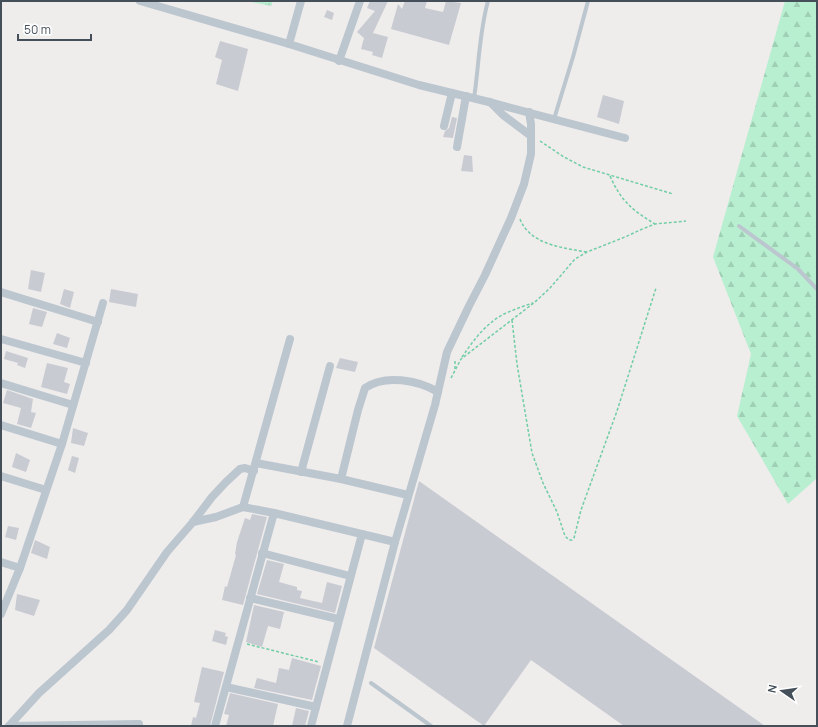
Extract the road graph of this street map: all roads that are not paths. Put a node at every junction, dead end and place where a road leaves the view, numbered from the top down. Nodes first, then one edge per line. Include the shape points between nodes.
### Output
1 (140, 1) edge
2 (301, 1) edge
3 (360, 1) edge
4 (488, 1) edge
5 (588, 1) edge
6 (289, 44) junction
7 (339, 61) junction
8 (452, 93) junction
9 (470, 98) junction
10 (490, 102) junction
11 (529, 112) junction
12 (554, 118) junction
13 (444, 126) dead end
14 (531, 136) junction
15 (626, 138) dead end
16 (457, 147) dead end
17 (739, 226) dead end
18 (817, 289) edge
19 (1, 292) edge
20 (103, 303) dead end
21 (98, 322) junction
22 (1, 339) edge
23 (290, 339) dead end
24 (86, 363) junction
25 (330, 366) dead end
26 (1, 383) edge
27 (438, 392) junction
28 (73, 405) junction
29 (1, 425) edge
30 (62, 444) junction
31 (255, 467) junction
32 (301, 472) junction
33 (1, 476) edge
34 (341, 479) junction
35 (46, 490) junction
36 (408, 495) junction
37 (243, 507) junction
38 (274, 513) junction
39 (193, 522) junction
40 (362, 534) junction
41 (395, 542) junction
42 (262, 553) junction
43 (1, 562) edge
44 (20, 568) junction
45 (350, 576) junction
46 (250, 598) junction
47 (2, 610) edge
48 (338, 619) junction
49 (371, 683) dead end
50 (226, 687) junction
51 (316, 707) junction
52 (139, 724) dead end
53 (9, 726) edge
54 (215, 726) edge
55 (311, 726) edge
56 (348, 726) edge
57 (431, 726) edge

1 - 6 street
2 - 6 street
3 - 7 street
4 - 9 lane via 480,36 478,68
5 - 12 lane
6 - 7 street
7 - 8 street
8 - 9 street
8 - 13 street
9 - 10 street
9 - 16 street
10 - 11 street
10 - 14 street
11 - 12 street
11 - 14 street
12 - 15 street
14 - 27 street via 529,169 485,276 453,338
17 - 18 lane via 798,269
19 - 21 street
20 - 21 street
21 - 24 street
22 - 24 street
23 - 31 street
24 - 28 street
25 - 32 street
26 - 28 street
27 - 34 street via 426,386 401,380 385,380 365,388
27 - 36 street
28 - 30 street
29 - 30 street
30 - 35 street
31 - 32 street
31 - 37 street
31 - 39 street via 237,470
32 - 34 street
33 - 35 street
34 - 36 street
35 - 44 street
36 - 41 street
37 - 38 street
37 - 39 street
38 - 40 street
38 - 42 street
39 - 53 street via 167,552 127,610 109,630 39,693
40 - 41 street
40 - 45 street
41 - 56 street
42 - 45 street
42 - 46 street
43 - 44 street
44 - 47 street
45 - 48 street
46 - 48 street
46 - 50 street
48 - 51 street
49 - 57 lane
50 - 51 street
50 - 54 street
51 - 55 street
52 - 53 street

